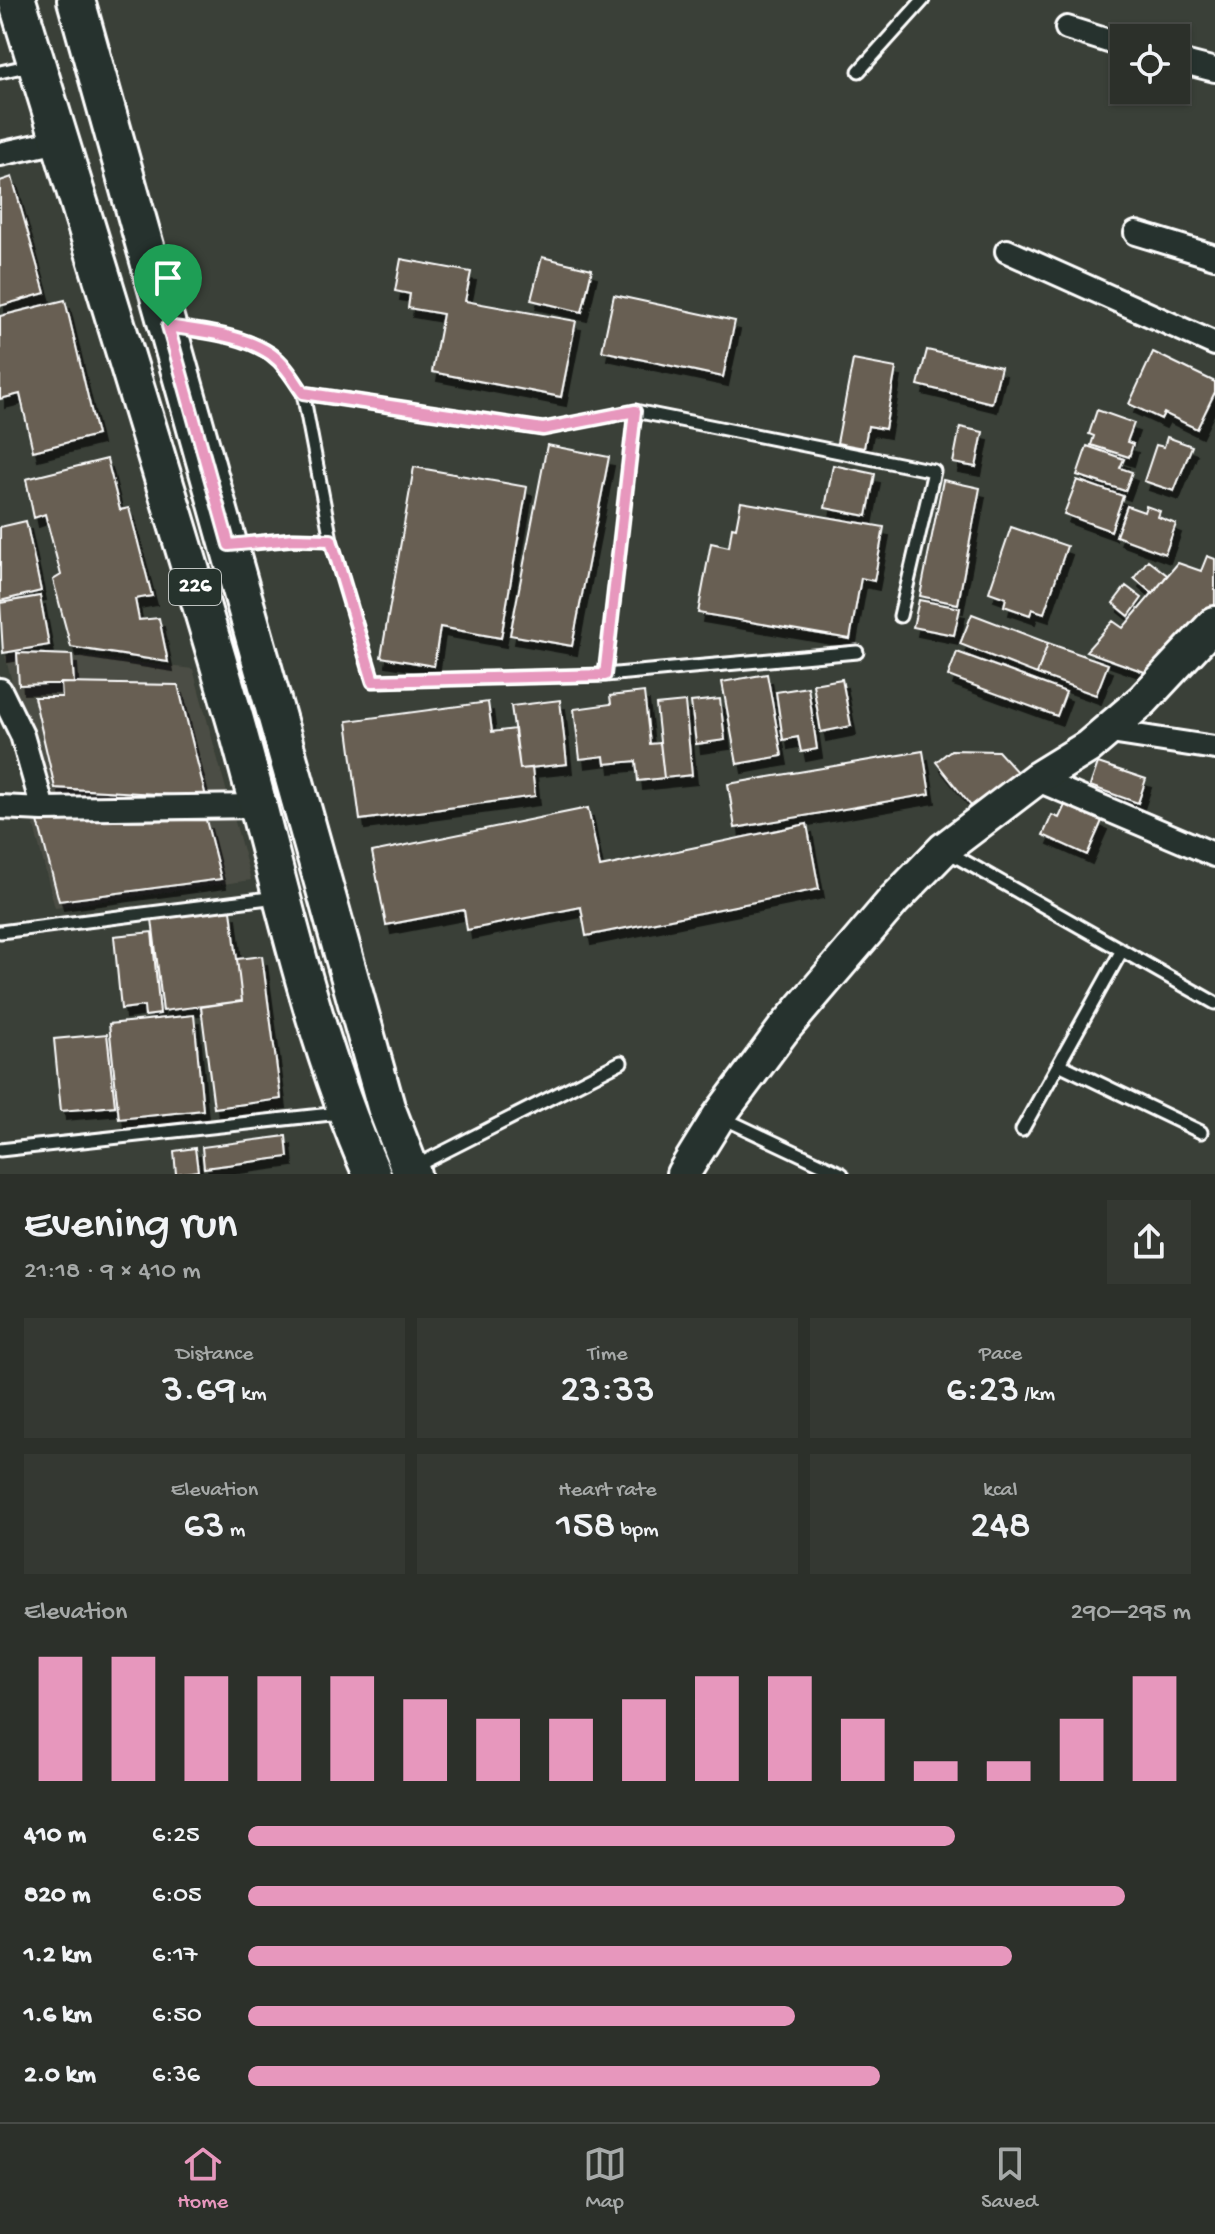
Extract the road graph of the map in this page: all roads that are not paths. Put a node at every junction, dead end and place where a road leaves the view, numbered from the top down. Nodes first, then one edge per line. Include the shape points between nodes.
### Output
1 (17, 0) edge
2 (76, 0) edge
3 (923, 0) edge
4 (1067, 28) dead end
5 (1110, 42) edge
6 (37, 64) junction
7 (1190, 64) edge
8 (1215, 70) edge
9 (859, 71) dead end
10 (0, 72) edge
11 (59, 141) junction
12 (0, 154) edge
13 (1136, 233) dead end
14 (1007, 251) dead end
15 (1215, 257) edge
16 (168, 326) junction
17 (1215, 344) edge
18 (303, 393) junction
19 (635, 411) junction
20 (331, 540) junction
21 (229, 545) junction
22 (900, 616) dead end
23 (1215, 623) edge
24 (857, 652) dead end
25 (605, 675) junction
26 (0, 690) edge
27 (1104, 731) junction
28 (1215, 748) edge
29 (1036, 779) junction
30 (258, 806) junction
31 (0, 807) edge
32 (43, 809) junction
33 (944, 849) junction
34 (1215, 855) edge
35 (281, 897) junction
36 (0, 932) edge
37 (1121, 952) junction
38 (1215, 1003) edge
39 (621, 1062) dead end
40 (1059, 1064) junction
41 (345, 1113) junction
42 (719, 1116) junction
43 (1022, 1130) dead end
44 (1201, 1132) dead end
45 (0, 1150) edge
46 (411, 1171) edge
47 (372, 1174) edge
48 (683, 1174) edge
49 (842, 1174) edge

1 - 6 main road, 226
2 - 16 main road, 226
3 - 9 lane
4 - 5 street
6 - 10 lane
6 - 11 main road, 226
7 - 8 street
11 - 12 street
11 - 30 main road, 226
13 - 15 street
14 - 17 street
16 - 18 lane via 225,336 270,354
16 - 21 main road, 226
18 - 19 lane via 543,429
18 - 20 lane
19 - 22 lane via 934,471
19 - 25 lane
20 - 21 lane
20 - 25 lane via 373,681
21 - 46 main road, 226 via 386,1107
23 - 27 street via 1143,700
24 - 25 lane
26 - 32 street via 22,735
27 - 28 street
27 - 29 street
29 - 33 street
29 - 34 street
30 - 32 street
30 - 35 main road, 226
31 - 32 street
33 - 37 lane
33 - 42 street via 783,1030
35 - 36 lane
35 - 41 main road, 226
37 - 38 lane
37 - 40 lane
39 - 46 lane
40 - 43 lane
40 - 44 lane
41 - 45 lane
41 - 47 main road, 226
42 - 48 street
42 - 49 lane

